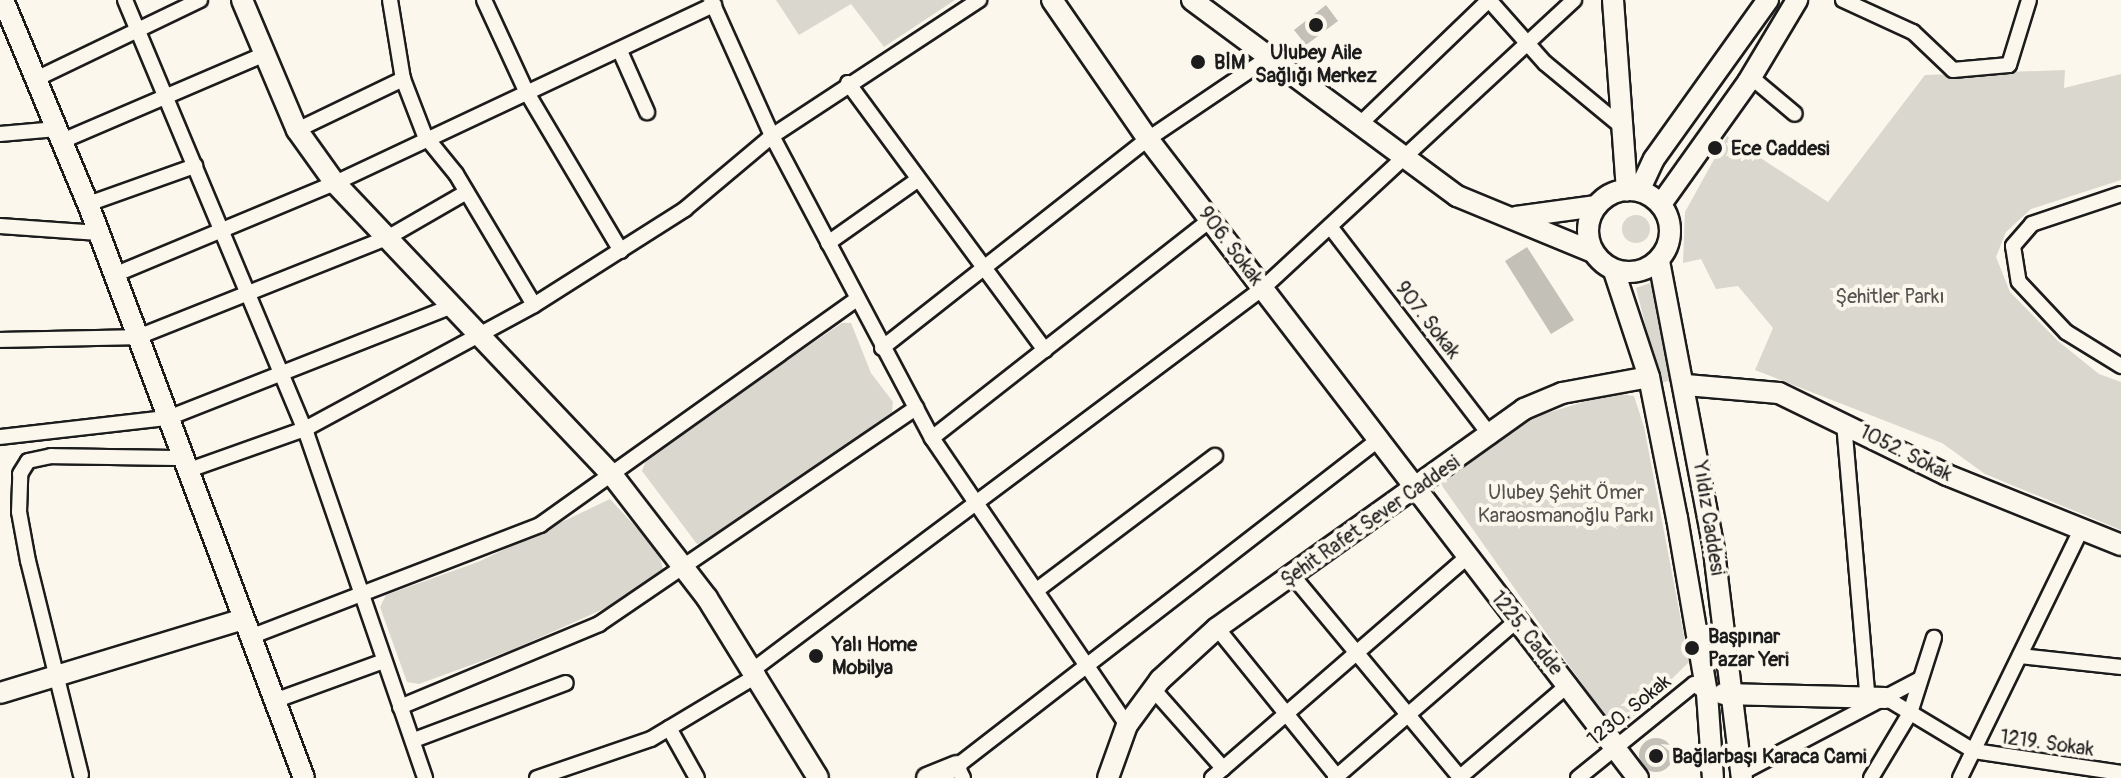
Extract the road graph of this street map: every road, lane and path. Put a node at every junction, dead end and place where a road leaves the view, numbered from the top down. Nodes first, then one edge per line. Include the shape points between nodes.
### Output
1 (3, 0) edge
2 (125, 0) edge
3 (200, 0) edge
4 (242, 0) edge
5 (390, 0) edge
6 (484, 0) edge
7 (979, 0) edge
8 (1052, 0) edge
9 (1192, 0) edge
10 (1489, 0) edge
11 (1574, 0) edge
12 (1613, 0) edge
13 (1768, 0) edge
14 (1797, 0) edge
15 (1843, 0) edge
16 (2029, 0) edge
17 (712, 3) edge
18 (139, 30) junction
19 (1527, 42) junction
20 (620, 51) junction
21 (263, 55) junction
22 (1268, 58) junction
23 (1751, 77) junction
24 (36, 79) junction
25 (403, 79) junction
26 (848, 83) junction
27 (526, 91) junction
28 (165, 95) junction
29 (647, 112) dead end
30 (1795, 114) dead end
31 (1358, 126) junction
32 (1621, 126) junction
33 (297, 130) junction
34 (0, 134) edge
35 (59, 135) junction
36 (425, 136) junction
37 (772, 136) junction
38 (1148, 139) junction
39 (1404, 161) junction
40 (195, 166) junction
41 (916, 181) junction
42 (335, 183) junction
43 (1633, 190) junction
44 (465, 193) junction
45 (2121, 194) edge
46 (88, 204) junction
47 (1661, 204) junction
48 (1596, 206) junction
49 (1512, 218) junction
50 (1211, 219) junction
51 (0, 226) edge
52 (222, 228) junction
53 (1332, 229) junction
54 (99, 233) junction
55 (387, 238) junction
56 (828, 243) junction
57 (621, 251) junction
58 (1593, 252) junction
59 (1659, 261) junction
60 (984, 271) junction
61 (1614, 271) junction
62 (114, 275) junction
63 (1263, 288) junction
64 (249, 291) junction
65 (857, 299) junction
66 (534, 305) junction
67 (452, 306) junction
68 (481, 336) junction
69 (138, 337) junction
70 (0, 340) edge
71 (882, 348) junction
72 (1045, 350) junction
73 (2121, 366) edge
74 (283, 373) junction
75 (1649, 377) junction
76 (1686, 385) junction
77 (916, 408) junction
78 (168, 418) junction
79 (1844, 423) junction
80 (305, 429) junction
81 (1491, 436) junction
82 (0, 437) edge
83 (932, 438) junction
84 (1378, 440) junction
85 (1215, 456) dead end
86 (186, 464) junction
87 (613, 476) junction
88 (1419, 486) junction
89 (979, 504) junction
90 (2082, 528) junction
91 (2121, 545) edge
92 (1467, 557) junction
93 (683, 570) junction
94 (1292, 575) junction
95 (1037, 590) junction
96 (366, 592) junction
97 (1515, 622) junction
98 (247, 628) junction
99 (1217, 628) junction
100 (1934, 638) dead end
101 (1353, 653) junction
102 (2020, 656) junction
103 (384, 661) junction
104 (1088, 667) junction
105 (2121, 667) edge
106 (756, 672) junction
107 (56, 677) junction
108 (1920, 679) junction
109 (566, 683) dead end
110 (1569, 684) junction
111 (1153, 689) junction
112 (0, 693) edge
113 (1707, 693) junction
114 (1736, 694) junction
115 (1876, 696) junction
116 (274, 701) junction
117 (400, 707) junction
118 (1910, 713) junction
119 (1283, 715) junction
120 (1406, 716) junction
121 (1127, 725) junction
122 (669, 728) junction
123 (414, 740) junction
124 (1613, 747) junction
125 (1974, 751) junction
126 (960, 772) edge
127 (1218, 773) edge
128 (2121, 773) edge
129 (2100, 774) edge
130 (81, 775) dead end
131 (1742, 775) edge
132 (1109, 777) edge
133 (1336, 777) edge
134 (304, 778) edge
135 (425, 778) edge
136 (537, 778) edge
137 (697, 778) edge
138 (818, 778) edge
139 (927, 778) edge
140 (1459, 778) edge
141 (1578, 778) edge
142 (1638, 778) edge
143 (1713, 778) edge
144 (1871, 778) edge
145 (1960, 778) edge

1 - 24 street
2 - 18 street
3 - 18 street
4 - 21 street
5 - 25 street
6 - 27 street
7 - 26 street
8 - 38 street, 906. Sokak
9 - 22 street, Yıldız Caddesi
10 - 19 street
10 - 31 street
11 - 19 street
12 - 32 street
13 - 43 street
14 - 23 street
15 - 16 street via 1913,32 1953,70 2009,65
17 - 20 street
17 - 37 street
18 - 24 street
18 - 28 street
19 - 32 street
19 - 39 street
20 - 27 street
20 - 29 street
21 - 28 street
21 - 33 street
22 - 31 street, Yıldız Caddesi
22 - 38 street
23 - 30 street
23 - 47 street
24 - 35 street
25 - 33 street
25 - 36 street
26 - 37 street
26 - 41 street
27 - 36 street
27 - 57 street
28 - 35 street
28 - 40 street
31 - 39 street, Yıldız Caddesi
32 - 43 street
33 - 42 street
34 - 35 street
35 - 46 street
36 - 42 street
36 - 44 street
37 - 56 street
37 - 57 street via 685,209
38 - 50 street, 906. Sokak
38 - 60 street
39 - 49 street, Yıldız Caddesi via 1457,196
39 - 53 street
40 - 46 street
40 - 52 street
41 - 56 street
41 - 60 street
42 - 52 street
42 - 55 street
43 - 47 street
43 - 48 street
44 - 55 street
44 - 66 street
45 - 73 street via 2032,224 2013,246 2019,282 2066,332
46 - 54 street
47 - 59 street, Yıldız Caddesi via 1670,227
48 - 49 street
48 - 58 street via 1587,229
49 - 58 street, Yıldız Caddesi
50 - 63 street, 906. Sokak
50 - 72 street
51 - 54 street
52 - 62 street
52 - 64 street
53 - 63 street
53 - 81 street, 907. Sokak
54 - 62 street
55 - 64 street
55 - 67 street
56 - 65 street
57 - 66 street
58 - 61 street, Yıldız Caddesi
59 - 61 street via 1638,272
59 - 76 street, Yıldız Caddesi
60 - 71 street
60 - 72 street
61 - 75 street, Yıldız Caddesi
62 - 69 street
63 - 84 street, 906. Sokak
63 - 89 street
64 - 69 street
64 - 74 street
65 - 71 street
65 - 87 street
66 - 68 street
67 - 68 street
67 - 74 street
68 - 80 street
68 - 87 street
69 - 70 street
69 - 78 street
71 - 77 street
72 - 83 street
74 - 78 street
74 - 80 street
75 - 81 street, Şehit Rafet Sever Caddesi via 1562,393 1524,409
75 - 113 street, Yıldız Caddesi
76 - 79 street, 1052. Sokak via 1779,393
76 - 114 street, Yıldız Caddesi
77 - 83 street
77 - 93 street
78 - 82 street
78 - 86 street
79 - 90 street, 1052. Sokak via 1947,475
79 - 115 street
80 - 86 street
80 - 96 street
81 - 88 street, Şehit Rafet Sever Caddesi
83 - 89 street
84 - 88 street, 906. Sokak
84 - 104 street
85 - 95 street
86 - 98 street
86 - 107 street via 51,456 28,461 20,474 19,512
87 - 93 street
87 - 96 street via 540,525
88 - 92 street, 1225. Cadde
88 - 94 street, Şehit Rafet Sever Caddesi
89 - 95 street
89 - 106 street
90 - 91 street, 1052. Sokak
90 - 102 street
92 - 97 street, 1225. Cadde
92 - 101 street
93 - 106 street
93 - 117 street via 599,624
94 - 99 street, Şehit Rafet Sever Caddesi
94 - 101 street
95 - 104 street
96 - 98 street
96 - 103 street
97 - 110 street, 1225. Cadde
97 - 120 street
98 - 107 street
98 - 116 street
99 - 111 street, Şehit Rafet Sever Caddesi
99 - 119 street
100 - 108 street
101 - 119 street
101 - 120 street
102 - 105 street
102 - 125 street
103 - 116 street
103 - 117 street
104 - 121 street
104 - 126 street
106 - 122 street
106 - 138 street
107 - 112 street
107 - 130 street
108 - 115 street
108 - 118 street
109 - 123 street
110 - 124 street, 1225. Cadde
110 - 140 street
111 - 121 street, Şehit Rafet Sever Caddesi
111 - 127 street
113 - 114 street
113 - 124 street, 1230. Sokak via 1694,684
113 - 143 street, Yıldız Caddesi
114 - 115 street
114 - 131 street, Yıldız Caddesi
115 - 118 street, 1219. Sokak
115 - 131 street
116 - 134 street
117 - 123 street
118 - 125 street, 1219. Sokak
118 - 144 street
119 - 127 street
119 - 133 street
120 - 133 street
120 - 140 street
121 - 132 street, Şehit Rafet Sever Caddesi
122 - 136 street
122 - 137 street
123 - 135 street
124 - 141 street, 1230. Sokak
124 - 142 street, 1225. Cadde
125 - 129 street, 1219. Sokak
125 - 145 street
126 - 139 street
128 - 129 street, 1219. Sokak

